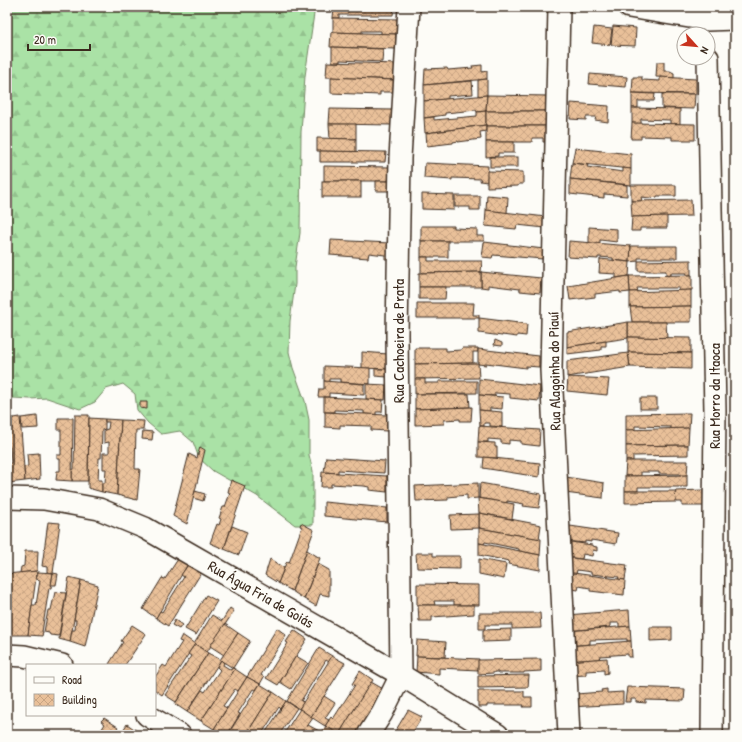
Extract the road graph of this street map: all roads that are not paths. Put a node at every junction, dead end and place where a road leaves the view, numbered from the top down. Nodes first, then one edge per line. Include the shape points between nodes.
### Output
1 (409, 7) edge
2 (559, 7) edge
3 (629, 7) edge
4 (735, 19) edge
5 (703, 26) edge
6 (710, 26) edge
7 (708, 66) edge
8 (7, 498) edge
9 (7, 655) edge
10 (58, 664) edge
11 (402, 675) junction
12 (149, 716) edge
13 (180, 735) edge
14 (368, 735) edge
15 (498, 735) edge
16 (569, 735) edge
17 (712, 735) edge

1 - 11 street, Rua Cachoeira de Prata via 400,158 397,335
2 - 16 street, Rua Alagoinha do Piauí via 551,370
3 - 5 street
4 - 6 street
7 - 17 street, Rua Morro da Itaoca via 716,411
8 - 11 street, Rua Água Fria de Goiás via 44,499 99,509 145,528
9 - 10 street
11 - 14 street
11 - 15 street, Rua Água Fria de Goiás
12 - 13 street

